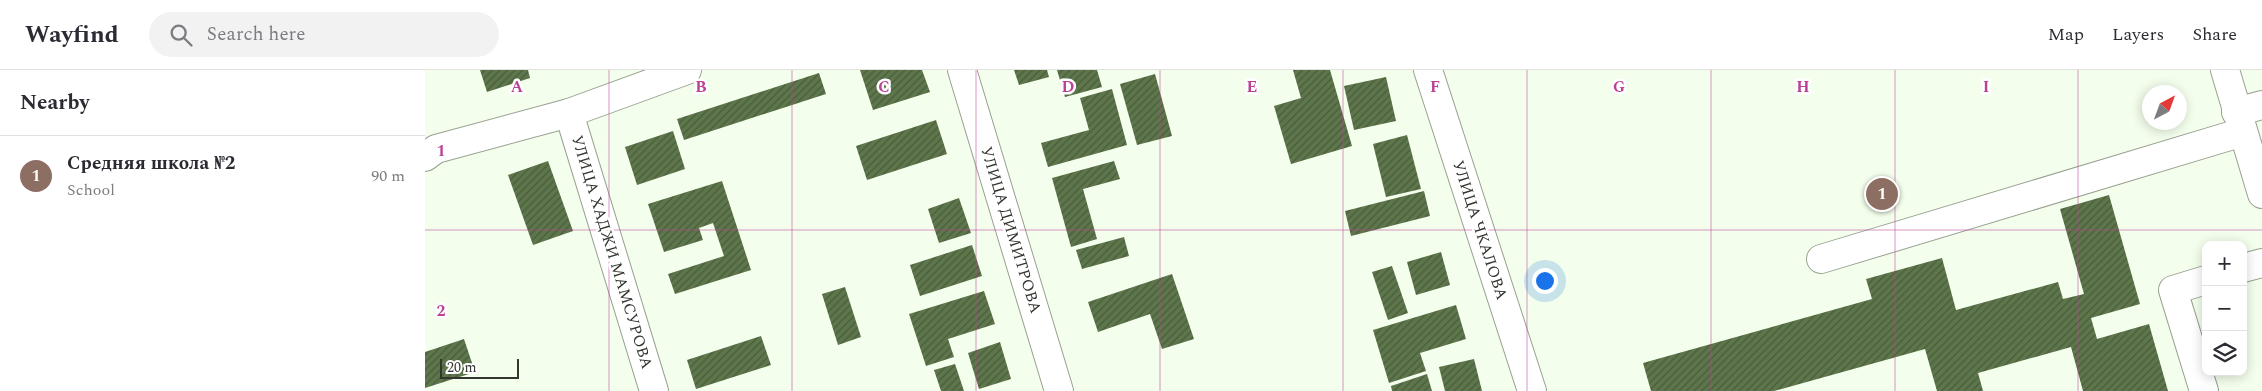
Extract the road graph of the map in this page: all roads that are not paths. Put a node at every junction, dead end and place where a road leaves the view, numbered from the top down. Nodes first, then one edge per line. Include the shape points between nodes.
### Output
1 (687, 70) edge
2 (962, 70) edge
3 (1428, 70) edge
4 (2225, 70) edge
5 (569, 113) junction
6 (2247, 117) edge
7 (425, 157) edge
8 (2262, 194) edge
9 (1821, 259) dead end
10 (2262, 263) edge
11 (2247, 267) edge
12 (2202, 281) edge
13 (654, 391) edge
14 (1059, 391) edge
15 (1532, 391) edge
16 (2204, 391) edge

1 - 5 street
2 - 14 street, УЛИЦА ДИМИТРОВА
3 - 15 street, УЛИЦА ЧКАЛОВА
4 - 6 street
5 - 7 street via 435,149
5 - 13 street, УЛИЦА ХАДЖИ МАМСУРОВА
6 - 8 street
6 - 9 street
10 - 11 street
12 - 16 street via 2173,290

